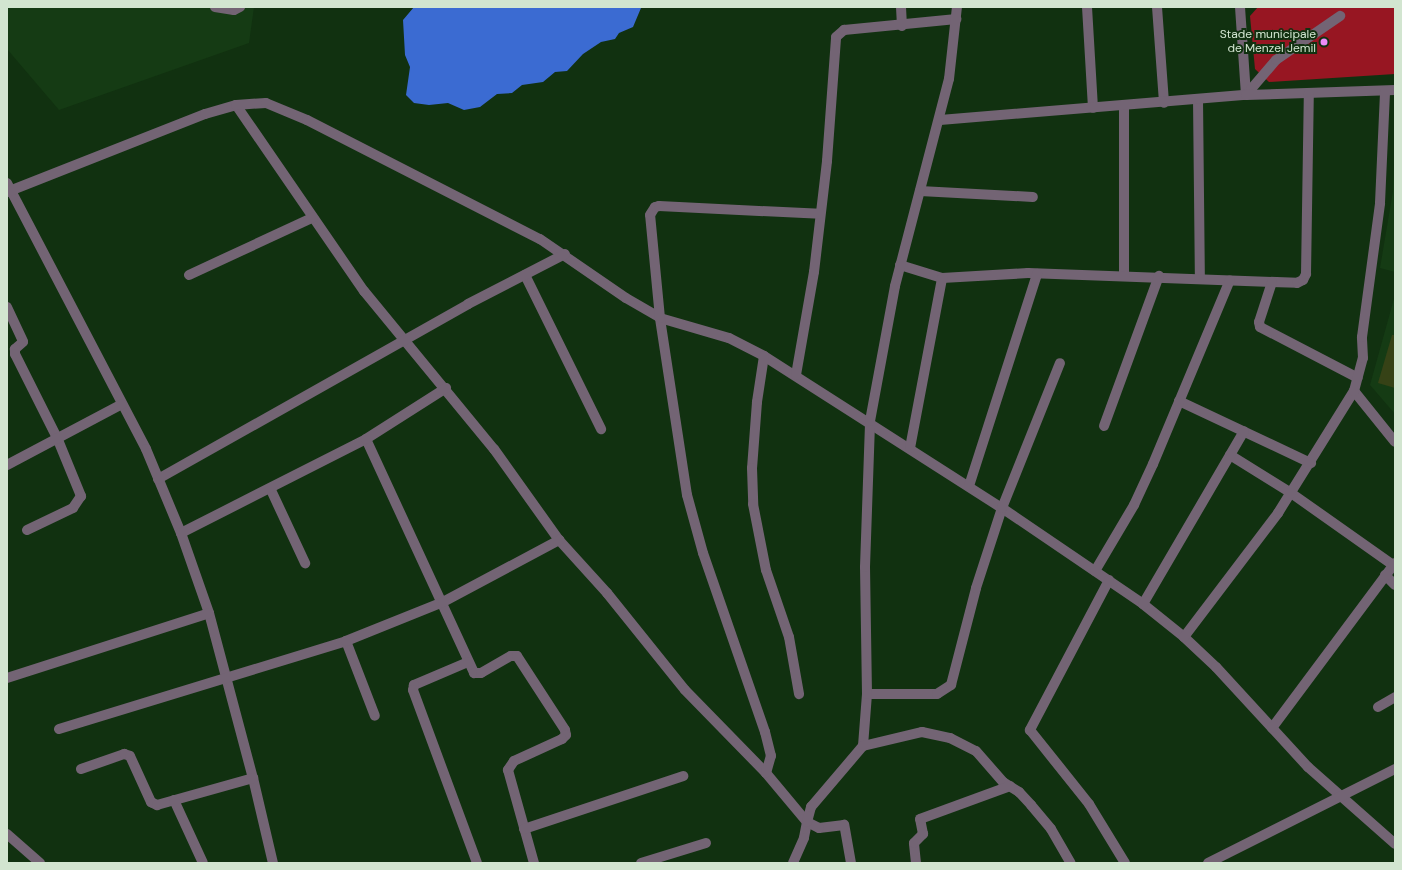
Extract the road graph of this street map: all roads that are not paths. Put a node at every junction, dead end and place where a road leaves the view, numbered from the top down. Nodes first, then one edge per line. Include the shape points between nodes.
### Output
1 (215, 7) edge
2 (240, 7) edge
3 (901, 7) edge
4 (957, 7) edge
5 (1087, 7) edge
6 (1157, 7) edge
7 (1240, 7) edge
8 (1340, 16) dead end
9 (956, 19) junction
10 (902, 26) junction
11 (1390, 91) edge
12 (1309, 93) junction
13 (1246, 94) junction
14 (1198, 99) junction
15 (1164, 102) junction
16 (236, 105) junction
17 (1124, 106) junction
18 (1093, 108) junction
19 (940, 120) junction
20 (8, 188) edge
21 (920, 191) junction
22 (1033, 197) dead end
23 (820, 214) junction
24 (312, 218) junction
25 (565, 254) junction
26 (900, 265) junction
27 (1037, 274) junction
28 (189, 275) dead end
29 (524, 275) junction
30 (1124, 275) junction
31 (1159, 276) junction
32 (942, 278) junction
33 (1200, 278) junction
34 (1230, 280) junction
35 (1272, 282) junction
36 (7, 307) edge
37 (660, 318) junction
38 (404, 341) junction
39 (764, 356) junction
40 (1060, 363) dead end
41 (796, 375) junction
42 (1358, 378) junction
43 (446, 388) junction
44 (1354, 391) junction
45 (1179, 400) junction
46 (122, 404) junction
47 (870, 421) junction
48 (1104, 426) dead end
49 (601, 429) dead end
50 (1244, 431) junction
51 (58, 440) junction
52 (366, 440) junction
53 (1395, 442) edge
54 (910, 448) junction
55 (1230, 455) junction
56 (1311, 463) junction
57 (7, 465) edge
58 (158, 479) junction
59 (969, 486) junction
60 (271, 490) junction
61 (1291, 493) junction
62 (1002, 508) junction
63 (27, 530) dead end
64 (181, 533) junction
65 (559, 540) junction
66 (305, 563) dead end
67 (1394, 564) edge
68 (1095, 570) junction
69 (1385, 575) junction
70 (1109, 580) junction
71 (1395, 585) edge
72 (443, 602) junction
73 (1143, 604) junction
74 (209, 613) junction
75 (1184, 637) junction
76 (346, 642) junction
77 (468, 662) junction
78 (7, 678) edge
79 (226, 679) junction
80 (799, 694) dead end
81 (867, 694) junction
82 (1395, 697) edge
83 (1378, 707) dead end
84 (375, 716) dead end
85 (1272, 728) junction
86 (59, 729) dead end
87 (863, 746) junction
88 (81, 769) dead end
89 (1395, 770) edge
90 (766, 773) junction
91 (683, 776) dead end
92 (253, 778) junction
93 (1010, 786) junction
94 (1340, 796) junction
95 (174, 800) junction
96 (807, 822) junction
97 (524, 829) junction
98 (7, 834) edge
99 (706, 843) dead end
100 (1395, 844) edge
101 (40, 863) edge
102 (203, 863) edge
103 (273, 863) edge
104 (477, 863) edge
105 (534, 863) edge
106 (641, 863) edge
107 (793, 863) edge
108 (851, 863) edge
109 (916, 863) edge
110 (1071, 863) edge
111 (1125, 863) edge
112 (1208, 863) edge

1 - 2 street via 234,10
3 - 10 street
4 - 9 street
5 - 18 street
6 - 15 street
7 - 13 street
8 - 13 street via 1276,60
9 - 10 street
9 - 19 street via 949,79
10 - 23 street via 844,30 836,38 833,102
11 - 12 street
11 - 42 street via 1380,203
12 - 13 street
12 - 35 street via 1306,274 1303,280 1297,283
13 - 14 street
14 - 15 street
14 - 33 street
15 - 17 street
16 - 20 street
16 - 24 street
16 - 25 street via 266,103 289,112 504,219
17 - 18 street
17 - 30 street
18 - 19 street
19 - 21 street
20 - 46 street
21 - 22 street
21 - 26 street
23 - 37 street via 655,207 650,220
23 - 41 street
24 - 28 street
24 - 38 street
25 - 29 street
25 - 37 street via 626,298
26 - 32 street
26 - 47 street
27 - 30 street
27 - 32 street
27 - 59 street
29 - 38 street
29 - 49 street
30 - 31 street
31 - 33 street
31 - 48 street
32 - 54 street
33 - 34 street
34 - 35 street
34 - 45 street
35 - 42 street via 1259,322 1260,327
36 - 51 street via 24,342 15,349 15,354
37 - 39 street via 729,338
37 - 90 street via 687,494 703,553 765,732 771,756
38 - 43 street
38 - 58 street
39 - 41 street
39 - 80 street via 757,410 753,504 762,556 789,637
40 - 62 street
41 - 47 street
42 - 44 street
43 - 52 street
43 - 65 street
44 - 53 street
44 - 56 street
45 - 50 street
45 - 68 street via 1134,504
46 - 51 street
46 - 58 street
47 - 54 street
47 - 81 street via 865,568
50 - 55 street
50 - 56 street
51 - 57 street
51 - 63 street via 81,491 80,502 73,508
52 - 60 street
52 - 72 street
54 - 59 street
55 - 61 street
55 - 73 street
56 - 61 street
58 - 64 street
59 - 62 street
60 - 64 street
60 - 66 street
61 - 67 street
61 - 75 street via 1241,564
62 - 68 street
62 - 81 street via 976,588 951,685 937,694
64 - 74 street
65 - 72 street
65 - 90 street via 607,593 685,690
67 - 69 street
68 - 70 street
69 - 71 street
69 - 85 street
70 - 73 street
70 - 111 street via 1030,730 1089,804
72 - 76 street
72 - 77 street
73 - 75 street
74 - 78 street
74 - 79 street
75 - 85 street via 1216,667
76 - 79 street
76 - 84 street
77 - 97 street via 477,674 514,655 519,657 565,730 566,735 562,739 514,761 508,770
77 - 104 street via 414,685 413,690
79 - 86 street
79 - 92 street
81 - 87 street
82 - 83 street
85 - 94 street via 1308,767
87 - 93 street via 922,732 950,738 976,751
87 - 96 street via 811,807
88 - 95 street via 124,754 130,756 151,802 157,805
89 - 94 street
90 - 96 street
91 - 97 street
92 - 95 street
92 - 103 street
93 - 109 street via 920,819 923,834 914,843
93 - 110 street via 1023,796 1051,829
94 - 100 street
94 - 112 street
95 - 102 street
96 - 107 street via 804,838
96 - 108 street via 819,828 844,824
97 - 105 street
98 - 101 street
99 - 106 street

